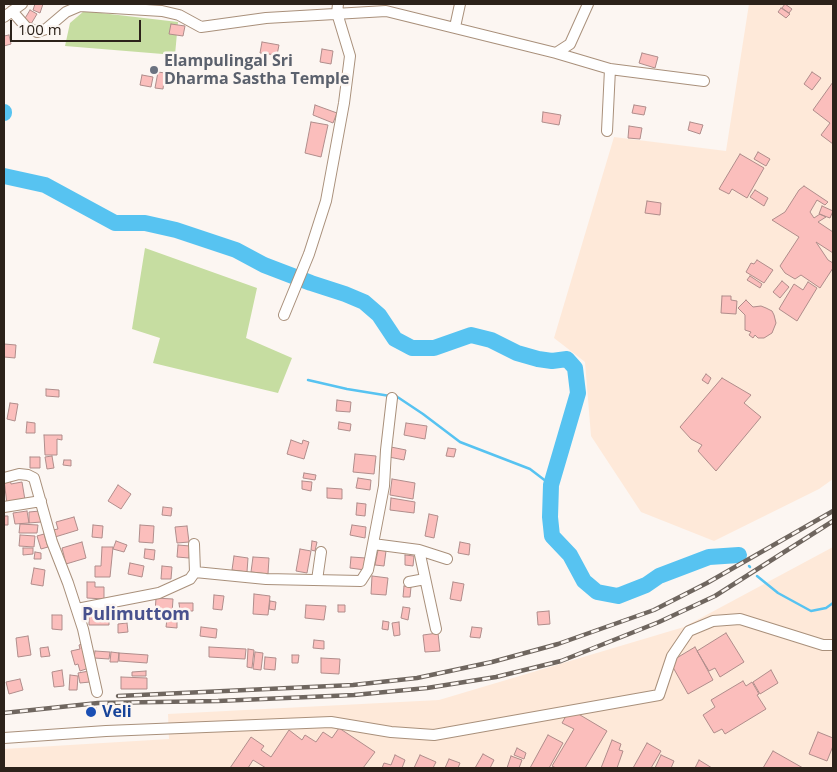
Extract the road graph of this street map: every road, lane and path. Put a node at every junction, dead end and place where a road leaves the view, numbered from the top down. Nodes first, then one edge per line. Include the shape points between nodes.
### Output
1 (22, 4) edge
2 (460, 4) edge
3 (588, 4) edge
4 (145, 7) edge
5 (387, 7) edge
6 (337, 9) edge
7 (8, 14) edge
8 (455, 27) junction
9 (556, 53) junction
10 (610, 69) junction
11 (704, 81) dead end
12 (607, 131) dead end
13 (284, 315) dead end
14 (392, 398) dead end
15 (4, 478) edge
16 (42, 501) junction
17 (4, 507) edge
18 (194, 544) dead end
19 (373, 544) junction
20 (419, 550) junction
21 (321, 552) dead end
22 (448, 559) dead end
23 (195, 572) junction
24 (317, 580) junction
25 (425, 580) junction
26 (409, 582) dead end
27 (77, 609) junction
28 (436, 630) dead end
29 (833, 645) edge
30 (97, 692) dead end
31 (4, 738) edge

1 - 7 street
2 - 8 street
3 - 9 street via 570,44
4 - 6 street via 179,15 201,27
4 - 7 street via 80,6 37,32
5 - 6 street
5 - 8 street
6 - 13 street via 350,56 344,103 326,201
8 - 9 street
9 - 10 street
10 - 11 street
10 - 12 street
14 - 19 street via 384,486
15 - 16 street via 28,474 34,478
16 - 17 street
16 - 27 street via 52,542
18 - 23 street
19 - 20 street
19 - 24 street via 368,570 361,581
20 - 22 street
20 - 25 street
21 - 24 street
23 - 24 street
23 - 27 street via 190,580 159,594
25 - 26 street
25 - 28 street
27 - 30 street
29 - 31 street via 823,645 740,619 712,622 689,631 672,656 659,695 434,735 331,722

